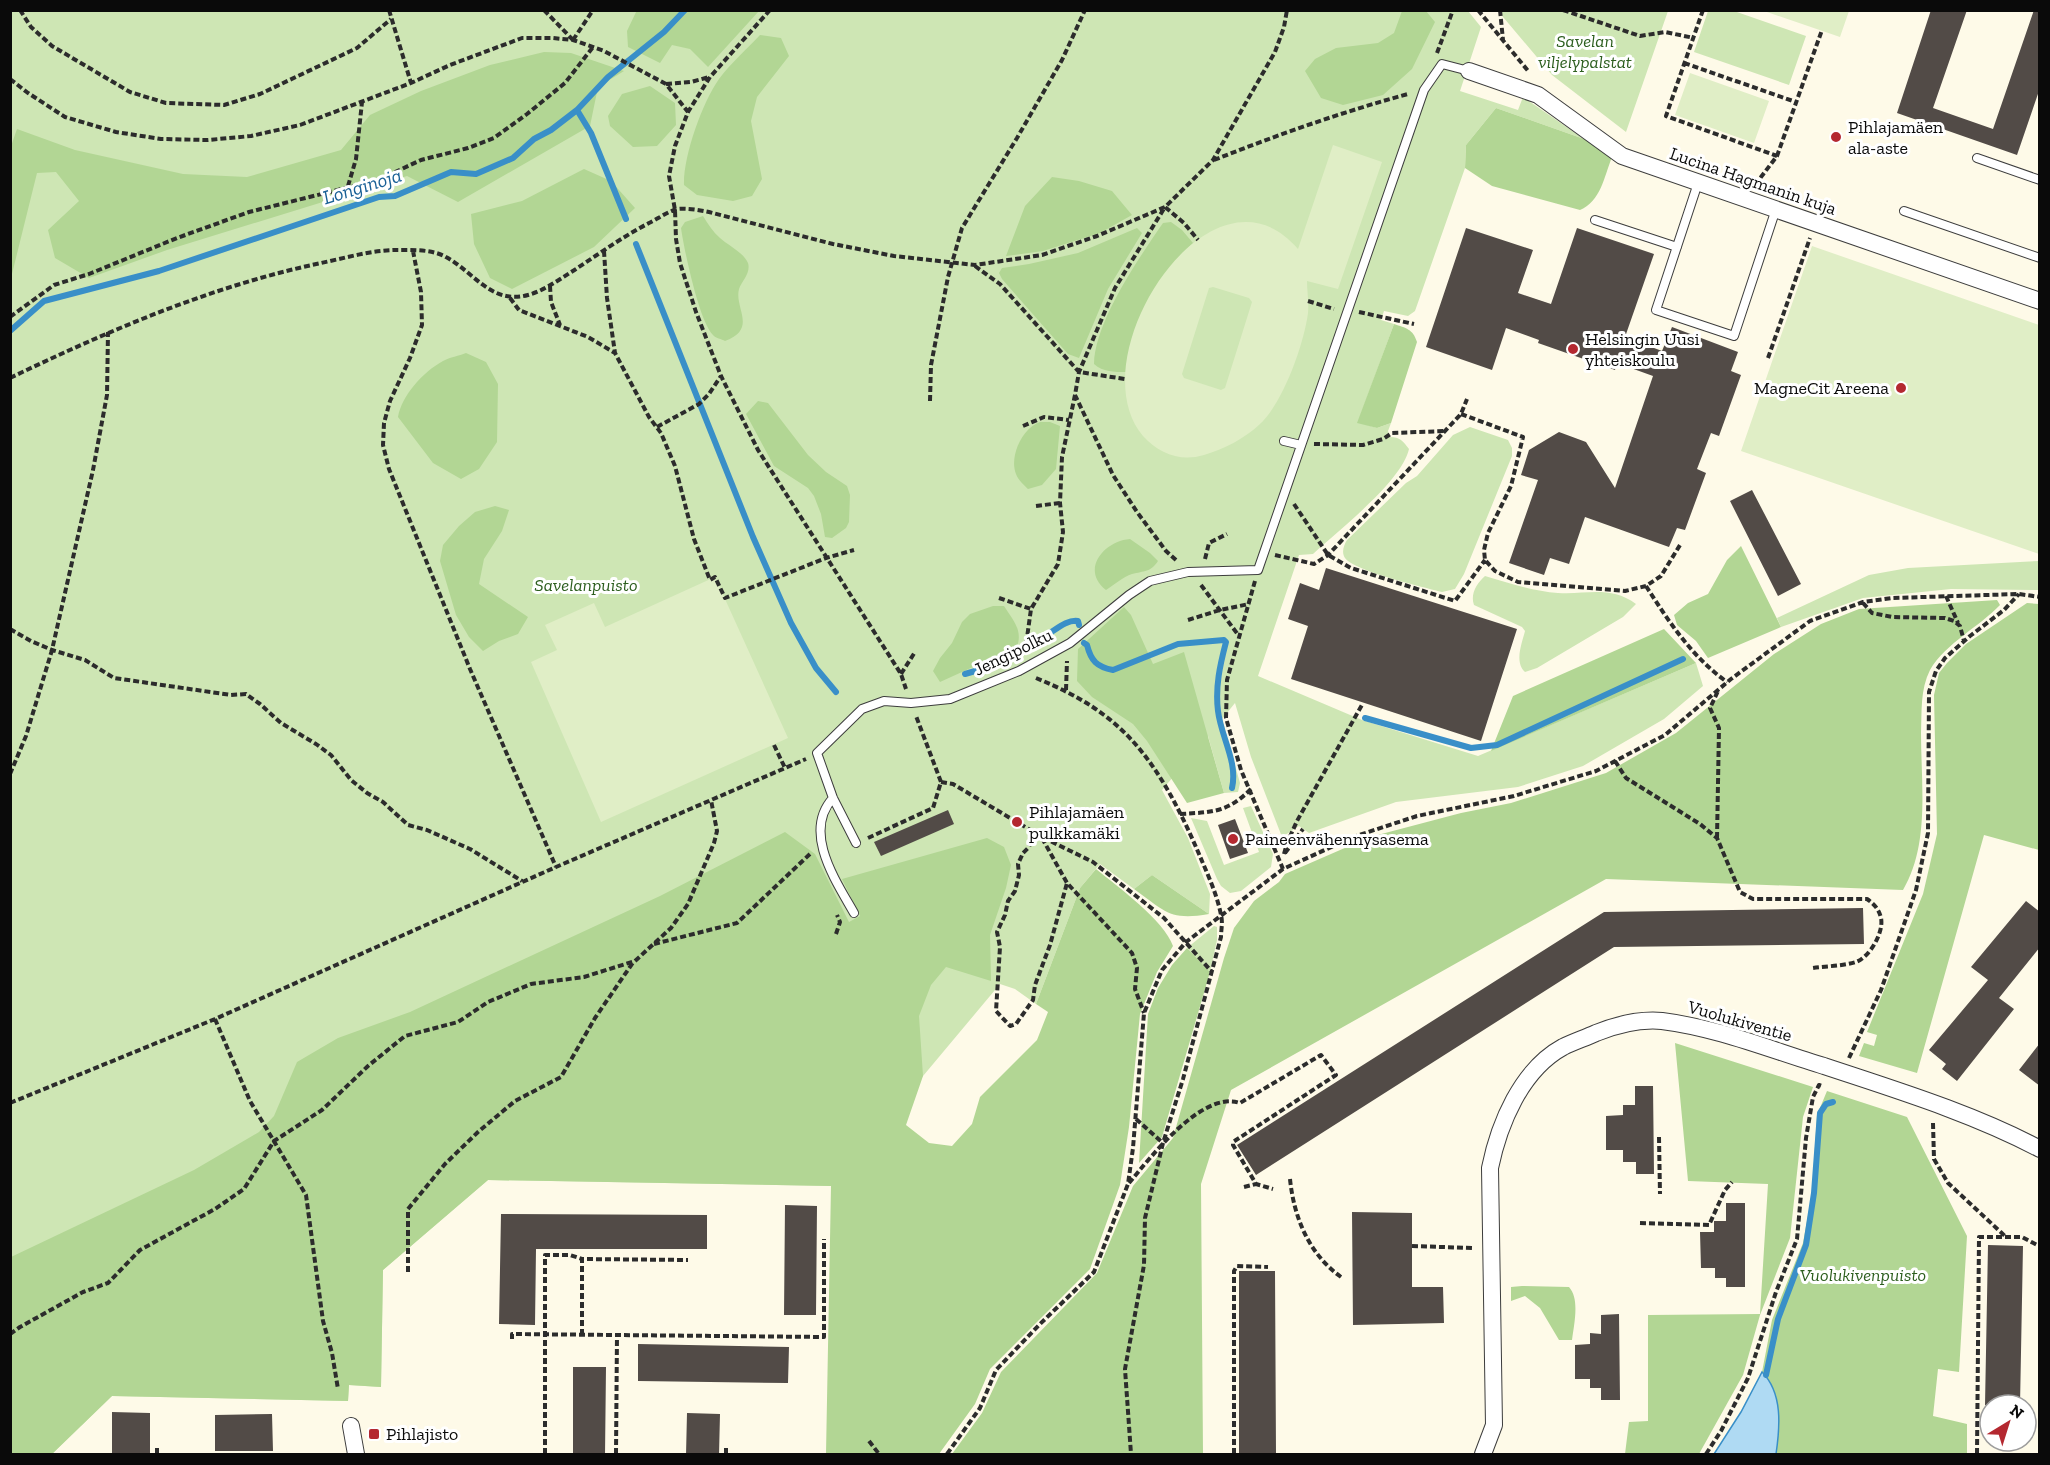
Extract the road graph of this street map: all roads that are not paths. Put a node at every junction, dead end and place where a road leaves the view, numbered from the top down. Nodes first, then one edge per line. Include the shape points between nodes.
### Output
1 (1469, 71) joint
2 (1977, 158) dead end
3 (2040, 180) edge
4 (1698, 183) junction
5 (1776, 209) junction
6 (1904, 211) dead end
7 (1595, 220) dead end
8 (1677, 248) junction
9 (2040, 258) edge
10 (2040, 301) edge
11 (1284, 441) dead end
12 (1301, 445) junction
13 (833, 798) junction
14 (856, 843) road end
15 (854, 913) dead end
16 (2040, 1149) edge
17 (351, 1426) dead end
18 (356, 1455) edge
19 (1483, 1455) edge

1 - 4 street, Lucina Hagmanin kuja via 1538,95 1622,156
1 - 12 lane via 1442,64 1424,90
2 - 3 lane
4 - 5 street, Lucina Hagmanin kuja
4 - 8 lane
5 - 8 lane via 1734,336 1656,310
5 - 10 street, Lucina Hagmanin kuja
6 - 9 lane
7 - 8 lane
11 - 12 lane
12 - 13 lane, Jengipolku via 1258,570 1188,572 1150,581 1070,643 1020,671 950,699 884,701 862,709 818,753
13 - 14 lane
13 - 15 lane via 820,824 825,860
16 - 19 street, Vuolukiventie via 1946,1108 1703,1028 1659,1021 1617,1025 1562,1048 1541,1064 1516,1094 1495,1141 1490,1168 1494,1425
17 - 18 street

